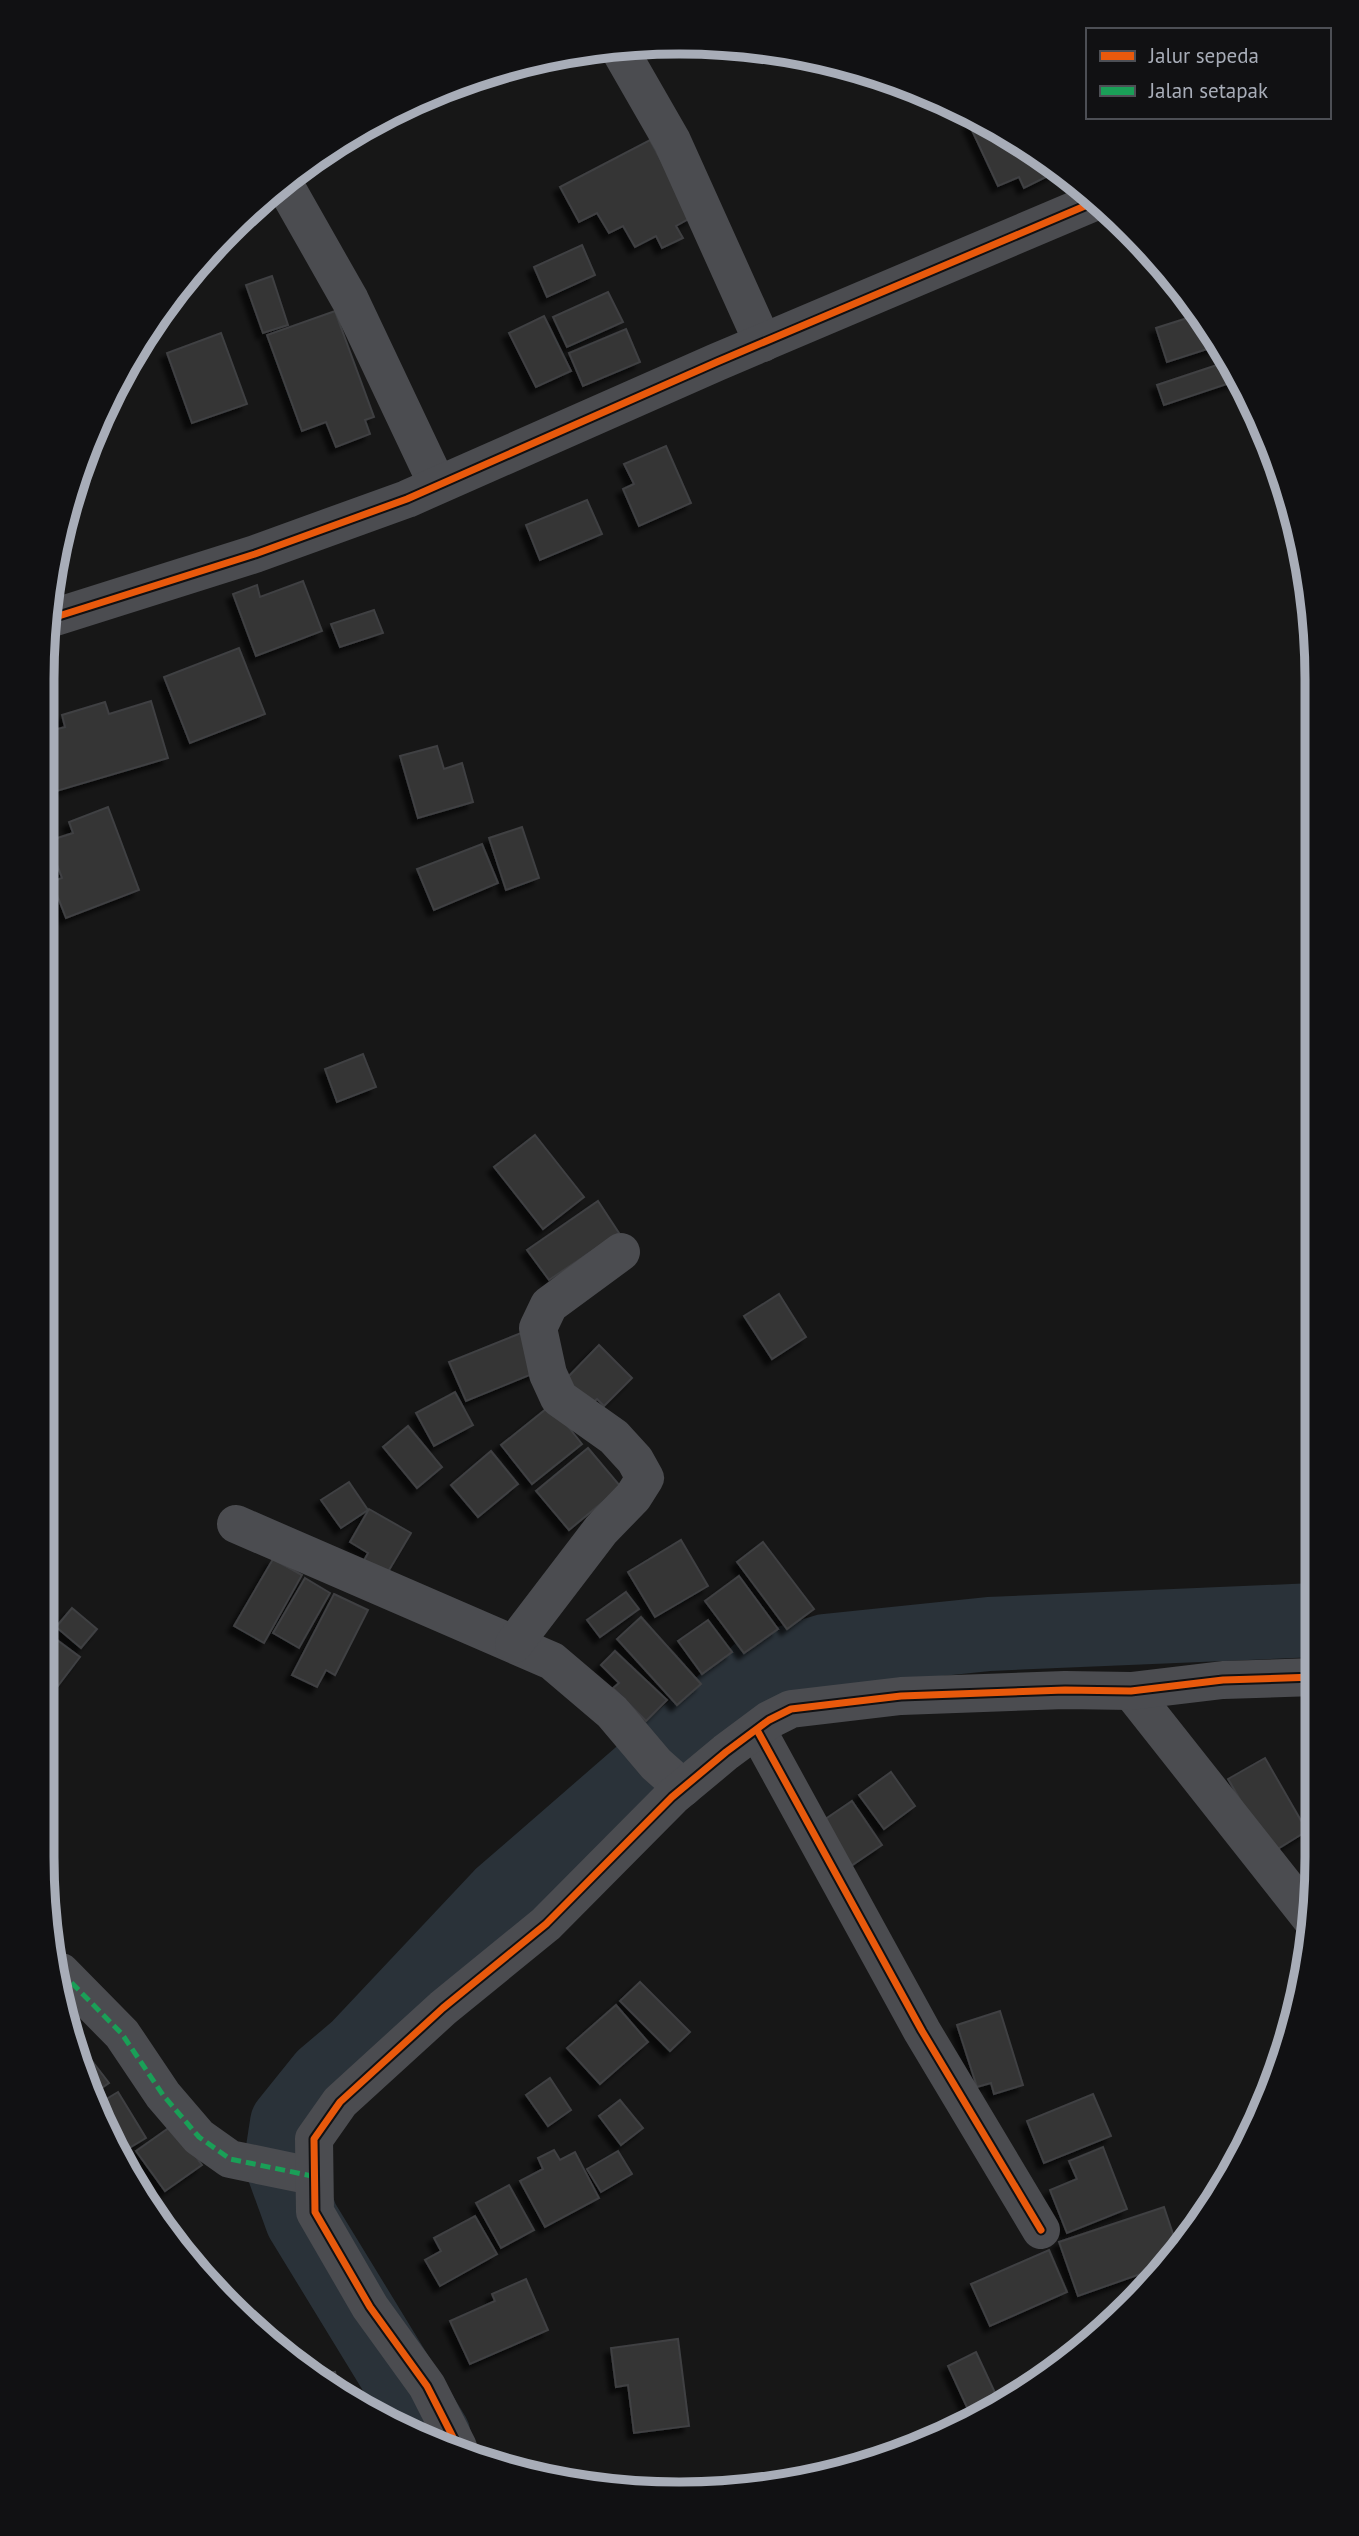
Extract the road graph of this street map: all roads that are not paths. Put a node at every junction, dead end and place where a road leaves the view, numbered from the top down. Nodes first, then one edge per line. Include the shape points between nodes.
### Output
1 (624, 57) edge
2 (288, 192) edge
3 (1087, 205) edge
4 (763, 342) junction
5 (437, 484) junction
6 (58, 616) edge
7 (621, 1252) dead end
8 (236, 1524) dead end
9 (514, 1644) junction
10 (1305, 1677) edge
11 (1131, 1691) junction
12 (757, 1730) junction
13 (669, 1776) junction
14 (1302, 1907) edge
15 (66, 1977) edge
16 (305, 2174) junction
17 (1041, 2230) dead end
18 (454, 2439) edge

1 - 4 street via 672,141
2 - 5 street via 350,300
3 - 4 street
4 - 5 street via 517,453
5 - 6 street via 255,554
7 - 9 street via 550,1305 538,1328 548,1374 559,1398 614,1437 645,1478
8 - 9 street
9 - 13 street via 552,1661 612,1712
10 - 11 street via 1223,1680
11 - 12 street via 901,1696 790,1709
11 - 14 street
12 - 13 street
12 - 17 street via 922,2031
13 - 16 street via 546,1924 443,2008 340,2102 314,2139
15 - 16 street via 122,2034 163,2095 199,2137 229,2160
16 - 18 street via 327,2238 427,2386

